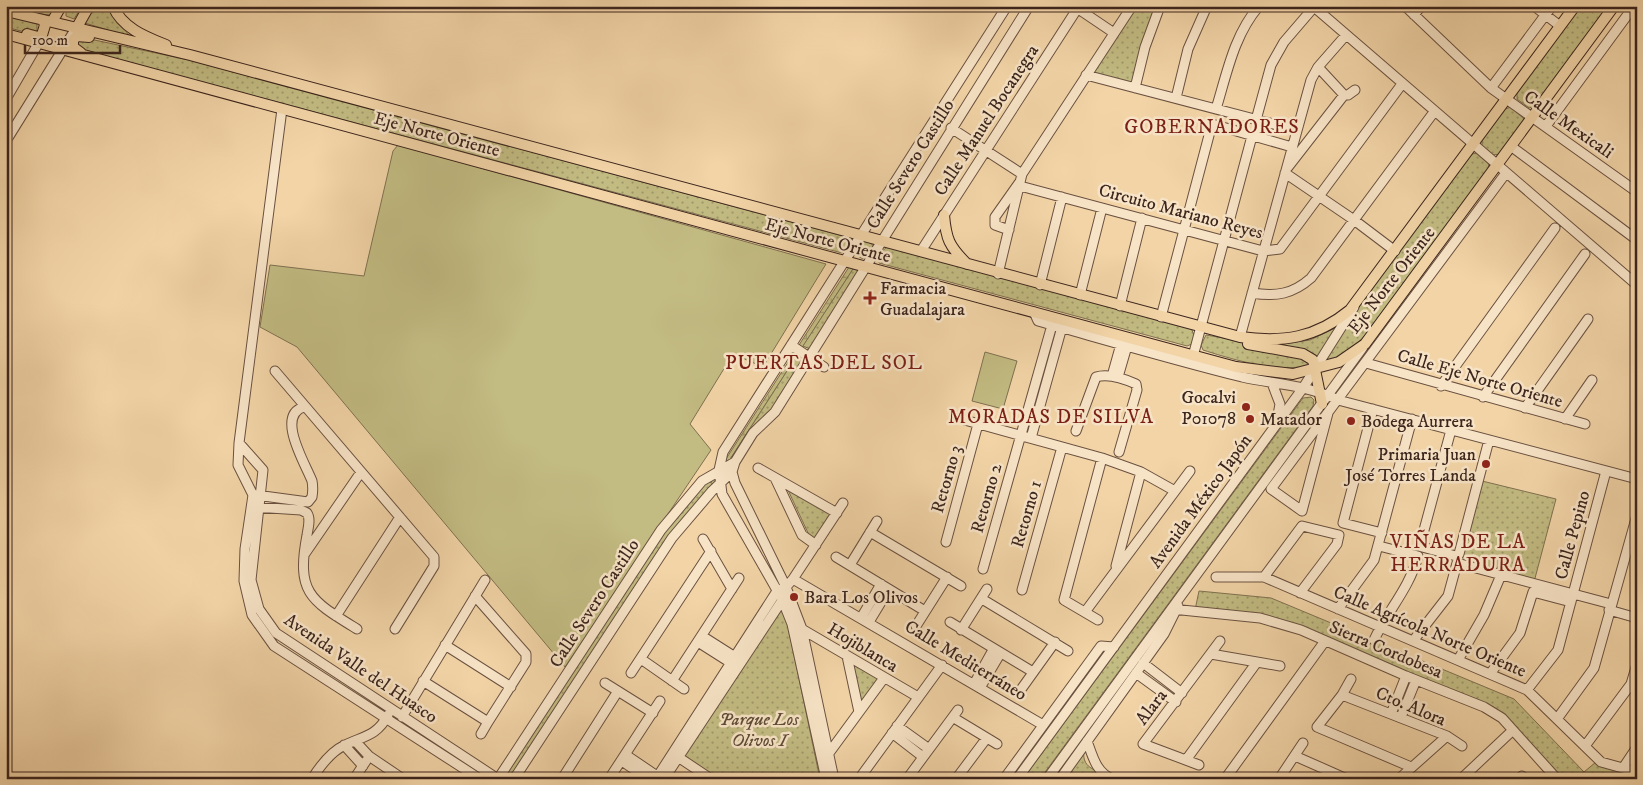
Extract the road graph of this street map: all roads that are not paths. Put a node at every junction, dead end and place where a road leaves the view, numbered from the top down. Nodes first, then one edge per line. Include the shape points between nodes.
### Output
1 (61, 6) edge
2 (89, 6) edge
3 (113, 6) edge
4 (1007, 6) edge
5 (1029, 6) edge
6 (1132, 6) edge
7 (1160, 6) edge
8 (1207, 6) edge
9 (1259, 6) edge
10 (1405, 6) edge
11 (1421, 6) edge
12 (1534, 6) edge
13 (1552, 6) edge
14 (1575, 6) edge
15 (1614, 6) edge
16 (1634, 6) edge
17 (1077, 7) edge
18 (1313, 7) edge
19 (6, 10) edge
20 (1414, 15) junction
21 (1545, 15) junction
22 (47, 21) junction
23 (1560, 26) junction
24 (6, 29) edge
25 (76, 29) junction
26 (6, 34) edge
27 (1114, 34) junction
28 (1346, 35) junction
29 (39, 43) junction
30 (159, 48) junction
31 (64, 49) junction
32 (83, 54) junction
33 (190, 55) junction
34 (1318, 66) junction
35 (1086, 75) junction
36 (1402, 84) junction
37 (1135, 88) junction
38 (1491, 88) junction
39 (1355, 90) dead end
40 (1344, 95) junction
41 (1176, 98) junction
42 (6, 99) edge
43 (1506, 100) junction
44 (282, 109) junction
45 (1216, 109) junction
46 (1434, 112) junction
47 (1534, 117) junction
48 (1256, 120) junction
49 (1546, 126) junction
50 (951, 128) junction
51 (1296, 130) junction
52 (1252, 136) junction
53 (6, 141) edge
54 (1472, 145) junction
55 (1292, 147) junction
56 (1512, 147) junction
57 (985, 152) junction
58 (1502, 169) junction
59 (1286, 172) junction
60 (1021, 180) junction
61 (1635, 187) edge
62 (1062, 196) junction
63 (1320, 196) junction
64 (1102, 208) junction
65 (944, 215) junction
66 (1142, 218) junction
67 (1354, 220) junction
68 (1555, 228) dead end
69 (1009, 230) junction
70 (1183, 230) junction
71 (861, 236) junction
72 (1637, 240) edge
73 (1225, 241) junction
74 (880, 242) junction
75 (921, 251) junction
76 (1264, 251) junction
77 (1395, 251) junction
78 (1585, 254) dead end
79 (846, 262) junction
80 (969, 266) junction
81 (866, 267) junction
82 (998, 274) junction
83 (1040, 285) junction
84 (1637, 285) edge
85 (1252, 293) junction
86 (1080, 295) junction
87 (1359, 298) junction
88 (1120, 306) junction
89 (1034, 312) junction
90 (1161, 317) junction
91 (1588, 319) dead end
92 (1052, 325) junction
93 (1062, 327) junction
94 (1201, 327) junction
95 (1240, 337) junction
96 (1365, 344) junction
97 (791, 345) junction
98 (1124, 345) junction
99 (1166, 348) junction
100 (1155, 353) junction
101 (809, 357) junction
102 (1193, 359) junction
103 (1366, 363) junction
104 (824, 367) dead end
105 (1253, 369) junction
106 (1316, 369) junction
107 (1040, 370) junction
108 (275, 371) dead end
109 (1050, 372) junction
110 (1242, 376) junction
111 (1115, 377) junction
112 (1592, 380) dead end
113 (1272, 383) junction
114 (1441, 386) junction
115 (1303, 388) junction
116 (1325, 394) junction
117 (1483, 397) junction
118 (1338, 400) junction
119 (304, 407) junction
120 (1525, 408) junction
121 (1325, 409) junction
122 (1373, 409) junction
123 (961, 419) dead end
124 (1565, 419) junction
125 (1412, 420) junction
126 (978, 424) junction
127 (1585, 424) dead end
128 (1274, 428) junction
129 (1451, 430) junction
130 (1076, 431) dead end
131 (1020, 435) junction
132 (1031, 438) junction
133 (1489, 440) junction
134 (239, 443) junction
135 (1062, 447) junction
136 (1120, 452) dead end
137 (1102, 458) junction
138 (735, 462) junction
139 (758, 468) dead end
140 (719, 470) junction
141 (1190, 471) dead end
142 (1606, 471) junction
143 (361, 472) junction
144 (732, 472) junction
145 (1141, 472) junction
146 (775, 478) junction
147 (1637, 479) edge
148 (720, 485) junction
149 (1175, 491) junction
150 (257, 496) junction
151 (843, 503) dead end
152 (256, 507) junction
153 (837, 513) junction
154 (1637, 515) edge
155 (400, 517) junction
156 (310, 519) junction
157 (878, 521) dead end
158 (327, 523) junction
159 (870, 532) junction
160 (1382, 533) junction
161 (703, 539) dead end
162 (946, 542) dead end
163 (816, 546) junction
164 (1379, 546) junction
165 (711, 551) junction
166 (302, 557) junction
167 (836, 557) dead end
168 (850, 565) junction
169 (983, 569) dead end
170 (1114, 572) junction
171 (1501, 575) junction
172 (947, 577) junction
173 (1216, 577) dead end
174 (739, 578) dead end
175 (1264, 578) junction
176 (485, 580) dead end
177 (795, 580) junction
178 (961, 586) dead end
179 (885, 587) junction
180 (732, 589) junction
181 (987, 589) dead end
182 (1022, 590) dead end
183 (783, 593) junction
184 (1300, 593) junction
185 (475, 596) junction
186 (982, 598) junction
187 (1571, 598) junction
188 (1610, 607) junction
189 (1175, 609) junction
190 (1338, 609) junction
191 (925, 611) junction
192 (1085, 612) junction
193 (336, 616) junction
194 (1637, 618) edge
195 (865, 620) junction
196 (1098, 620) dead end
197 (950, 622) dead end
198 (792, 624) junction
199 (916, 626) dead end
200 (1380, 627) junction
201 (357, 629) dead end
202 (394, 629) dead end
203 (802, 629) junction
204 (961, 630) junction
205 (700, 639) junction
206 (1374, 640) dead end
207 (1220, 641) dead end
208 (1325, 641) junction
209 (1414, 641) junction
210 (1055, 642) junction
211 (445, 645) junction
212 (1114, 647) junction
213 (1068, 651) dead end
214 (997, 652) junction
215 (1211, 654) junction
216 (847, 656) junction
217 (641, 658) junction
218 (733, 660) junction
219 (1458, 660) junction
220 (1258, 662) junction
221 (1143, 663) junction
222 (1637, 664) edge
223 (942, 665) junction
224 (1280, 666) dead end
225 (1033, 672) junction
226 (1136, 673) junction
227 (631, 674) dead end
228 (1490, 674) junction
229 (1406, 676) junction
230 (884, 678) junction
231 (1351, 679) dead end
232 (1416, 680) junction
233 (423, 681) junction
234 (672, 681) junction
235 (606, 683) dead end
236 (977, 686) junction
237 (511, 687) junction
238 (1022, 688) dead end
239 (684, 689) dead end
240 (1527, 690) junction
241 (618, 691) junction
242 (1182, 693) junction
243 (1342, 695) junction
244 (918, 697) junction
245 (412, 698) junction
246 (660, 700) dead end
247 (1176, 702) junction
248 (392, 711) junction
249 (859, 712) junction
250 (653, 713) junction
251 (1391, 714) junction
252 (402, 717) junction
253 (1401, 717) junction
254 (386, 719) junction
255 (1557, 719) junction
256 (488, 722) junction
257 (1043, 725) junction
258 (895, 730) junction
259 (1513, 730) junction
260 (481, 734) dead end
261 (1448, 736) junction
262 (986, 739) junction
263 (356, 742) junction
264 (1088, 742) junction
265 (997, 744) dead end
266 (1303, 744) dead end
267 (344, 746) junction
268 (1462, 746) dead end
269 (1585, 746) junction
270 (1637, 747) edge
271 (829, 753) junction
272 (926, 753) junction
273 (676, 755) junction
274 (369, 756) junction
275 (1295, 756) junction
276 (624, 758) junction
277 (1186, 760) junction
278 (1199, 765) dead end
279 (363, 766) junction
280 (1411, 767) junction
281 (1622, 768) junction
282 (1637, 772) edge
283 (1401, 777) dead end
284 (565, 778) edge
285 (657, 778) edge
286 (1111, 778) edge
287 (312, 779) edge
288 (354, 779) edge
289 (403, 779) edge
290 (480, 779) edge
291 (498, 779) edge
292 (514, 779) edge
293 (610, 779) edge
294 (712, 779) edge
295 (826, 779) edge
296 (834, 779) edge
297 (858, 779) edge
298 (907, 779) edge
299 (956, 779) edge
300 (1004, 779) edge
301 (1017, 779) edge
302 (1047, 779) edge
303 (1060, 779) edge
304 (1225, 779) edge
305 (1278, 779) edge
306 (1348, 779) edge
307 (1461, 779) edge
308 (1557, 779) edge

1 - 22 main road
2 - 25 main road
3 - 33 main road via 117,16 131,29
4 - 71 street, Calle Severo Castillo
5 - 50 street, Calle Severo Castillo
6 - 27 street
7 - 37 street
8 - 41 street via 1188,49
9 - 45 street via 1235,46
10 - 20 street, Calle Mexicali
11 - 20 street
12 - 21 street
13 - 21 street
14 - 23 main road, Eje Norte Oriente
15 - 47 main road, Eje Norte Oriente
16 - 49 street
17 - 27 street
17 - 57 street, Calle Manuel Bocanegra
18 - 28 street
18 - 48 street via 1284,42 1271,65
19 - 22 main road, Eje Norte Oriente
20 - 38 street, Calle Mexicali
21 - 23 street
21 - 38 street
22 - 24 main road via 38,37
22 - 25 main road, Eje Norte Oriente
22 - 29 street
23 - 43 main road, Eje Norte Oriente
25 - 30 main road, Eje Norte Oriente
25 - 31 street
26 - 29 main road, Eje Norte Oriente
27 - 35 street
28 - 34 street
28 - 36 street
29 - 31 main road, Eje Norte Oriente
29 - 42 street
30 - 32 main road via 140,49 77,36 73,47
30 - 33 main road, Eje Norte Oriente
31 - 32 main road, Eje Norte Oriente
31 - 53 street
32 - 44 main road, Eje Norte Oriente
33 - 71 main road, Eje Norte Oriente
34 - 40 street
34 - 51 street
35 - 37 street
35 - 60 street
36 - 46 street
36 - 63 street, Circuito Mariano Reyes
37 - 41 street
38 - 43 street, Calle Mexicali
39 - 40 street via 1348,96
40 - 59 street
41 - 45 street
43 - 47 street, Calle Mexicali
43 - 54 main road, Eje Norte Oriente
44 - 79 main road, Eje Norte Oriente
44 - 134 street
45 - 48 street
46 - 54 street
46 - 67 street
47 - 49 street, Calle Mexicali
47 - 56 main road, Eje Norte Oriente
48 - 51 street
49 - 61 street, Calle Mexicali
50 - 57 street, Circuito Mariano Reyes
50 - 74 street, Calle Severo Castillo
51 - 55 street
52 - 55 street
52 - 70 street via 1212,124
52 - 73 street
54 - 58 street
54 - 77 main road, Eje Norte Oriente
55 - 59 street
56 - 58 main road, Eje Norte Oriente
56 - 72 street
57 - 60 street, Circuito Mariano Reyes
57 - 65 street, Calle Manuel Bocanegra
58 - 84 street
58 - 96 main road, Eje Norte Oriente
58 - 103 street, Eje Norte Oriente
59 - 63 street
59 - 76 street
60 - 62 street, Circuito Mariano Reyes
60 - 69 street
60 - 69 street via 995,217 995,225
62 - 64 street, Circuito Mariano Reyes
62 - 83 street
63 - 67 street
63 - 76 street, Circuito Mariano Reyes via 1280,250
64 - 66 street, Circuito Mariano Reyes
64 - 86 street
65 - 75 street, Calle Manuel Bocanegra
65 - 80 main road via 946,237 954,252
66 - 70 street, Circuito Mariano Reyes
66 - 88 street
67 - 77 street
67 - 85 street via 1300,288 1270,296
68 - 114 street
69 - 82 street
70 - 73 street, Circuito Mariano Reyes
70 - 90 street
71 - 74 main road, Eje Norte Oriente
71 - 79 street, Calle Severo Castillo
73 - 76 street, Circuito Mariano Reyes
73 - 94 street
74 - 75 main road, Eje Norte Oriente
74 - 81 street, Calle Severo Castillo
75 - 80 main road, Eje Norte Oriente
76 - 85 street
77 - 87 main road, Eje Norte Oriente
78 - 117 street
79 - 81 main road, Eje Norte Oriente
79 - 97 street, Calle Severo Castillo
80 - 82 main road, Eje Norte Oriente
81 - 89 main road, Eje Norte Oriente
81 - 101 street, Calle Severo Castillo
82 - 83 main road, Eje Norte Oriente
83 - 86 main road, Eje Norte Oriente
85 - 95 street
86 - 88 main road, Eje Norte Oriente
87 - 95 main road, Eje Norte Oriente via 1336,321 1306,336 1268,341
87 - 106 street, Avenida México Japón
88 - 90 main road, Eje Norte Oriente
89 - 92 street via 1038,321
89 - 99 main road, Eje Norte Oriente
90 - 94 main road, Eje Norte Oriente
91 - 120 street
92 - 93 street
92 - 107 street, Retorno 2
93 - 98 street
93 - 109 street
94 - 95 main road, Eje Norte Oriente
94 - 102 street
95 - 106 main road via 1244,343 1303,354 1313,360
96 - 106 main road, Eje Norte Oriente via 1339,362
96 - 116 street
97 - 101 street
97 - 140 street, Calle Severo Castillo via 722,452
98 - 100 street
98 - 111 street
99 - 100 main road
99 - 102 main road, Eje Norte Oriente
100 - 102 street
101 - 104 street
101 - 138 street, Calle Severo Castillo via 774,412 753,433
102 - 105 main road, Eje Norte Oriente
102 - 110 street
103 - 114 street, Calle Eje Norte Oriente
103 - 118 street, Eje Norte Oriente
105 - 106 main road, Eje Norte Oriente via 1293,374
105 - 110 main road
106 - 115 street, Avenida México Japón
106 - 116 main road
107 - 109 street
107 - 131 street, Retorno 2
108 - 119 street
109 - 132 street
110 - 113 street
111 - 130 street via 1099,376 1093,382
111 - 136 street via 1136,384 1137,390
112 - 124 street
113 - 115 street
113 - 128 street via 1280,404
114 - 117 street, Calle Eje Norte Oriente
115 - 116 street
115 - 128 street, Avenida México Japón
116 - 118 street
116 - 121 main road
117 - 120 street, Calle Eje Norte Oriente
118 - 121 street, Eje Norte Oriente
118 - 122 street
119 - 143 street
119 - 150 street via 297,408 292,420 298,453 312,483 312,497 308,502
120 - 124 street, Calle Eje Norte Oriente
121 - 121 street via 1271,489 1302,511 1321,440
121 - 189 street via 1181,596
122 - 125 street
122 - 160 street via 1343,523
123 - 126 street
124 - 127 street, Calle Eje Norte Oriente
125 - 129 street
125 - 160 street
126 - 131 street
126 - 162 street, Retorno 3
128 - 212 street, Avenida México Japón
129 - 133 street
129 - 133 street via 1420,545 1422,548 1459,554
131 - 132 street
131 - 169 street, Retorno 2
132 - 135 street
133 - 142 street
134 - 150 street via 238,465
134 - 150 street, Avenida Valle del Huasco via 263,470
135 - 137 street
135 - 182 street, Retorno 1
137 - 145 street
137 - 192 street via 1064,600
138 - 140 street, Calle Severo Castillo
138 - 144 street, Calle Severo Castillo
139 - 146 street
140 - 148 street
140 - 291 street, Calle Severo Castillo via 702,481 661,530
141 - 149 street
142 - 147 street
142 - 187 street, Calle Pepino
143 - 155 street
143 - 158 street
144 - 148 street, Calle Severo Castillo
144 - 183 street
145 - 149 street
145 - 170 street
146 - 153 street
146 - 163 street via 802,535
148 - 183 street via 722,494
148 - 292 street, Calle Severo Castillo via 672,538
149 - 170 street
150 - 152 street, Avenida Valle del Huasco
151 - 153 street
152 - 156 street via 301,510
152 - 248 street, Avenida Valle del Huasco via 251,580 259,609 276,633
152 - 254 street, Avenida Valle del Huasco via 245,549 244,582 252,615 274,646
153 - 163 street
154 - 188 street
155 - 193 street
155 - 202 street via 435,561
156 - 158 street via 316,529
156 - 166 street
157 - 159 street
158 - 166 street
159 - 168 street
159 - 172 street
160 - 164 street
161 - 165 street
163 - 177 street
164 - 190 street via 1374,560
164 - 200 street via 1418,556 1413,576
165 - 180 street
165 - 217 street
166 - 193 street via 302,574 308,590
167 - 168 street
168 - 179 street
170 - 192 street
171 - 187 street
171 - 209 street via 1457,563 1448,596
171 - 219 street via 1484,615
172 - 178 street
172 - 191 street
173 - 175 street, Calle Agrícola Norte Oriente
174 - 180 street
175 - 184 street, Calle Agrícola Norte Oriente
175 - 184 street via 1302,526 1339,535 1337,544
176 - 185 street
177 - 183 street
177 - 195 street, Calle Mediterráneo
179 - 191 street
179 - 195 street
180 - 205 street
181 - 186 street
183 - 198 street
183 - 203 street
183 - 218 street
183 - 273 street
184 - 190 street, Calle Agrícola Norte Oriente
185 - 211 street
185 - 237 street via 526,654 526,662
186 - 204 street
186 - 210 street
187 - 188 street, Calle Pepino
187 - 228 street via 1532,592 1520,633
187 - 240 street via 1558,650
188 - 194 street, Calle Pepino
188 - 255 street via 1594,668
189 - 208 street, Sierra Cordobesa via 1260,618
189 - 221 street via 1164,634
189 - 302 street
190 - 200 street, Calle Agrícola Norte Oriente
191 - 199 street
192 - 196 street
193 - 201 street
195 - 223 street, Calle Mediterráneo
197 - 204 street
198 - 203 street, Hojiblanca
198 - 295 street
200 - 206 street
200 - 209 street, Calle Agrícola Norte Oriente
203 - 216 street, Hojiblanca
203 - 271 street
204 - 214 street
205 - 218 street
205 - 234 street
207 - 215 street, Alara
208 - 229 street, Sierra Cordobesa
208 - 304 street
209 - 219 street, Calle Agrícola Norte Oriente
210 - 213 street
210 - 225 street
211 - 233 street
211 - 237 street
212 - 257 street via 1101,646
212 - 301 street, Avenida México Japón
214 - 225 street
214 - 236 street
215 - 220 street
215 - 242 street, Alara
216 - 230 street, Hojiblanca
216 - 249 street
217 - 227 street
217 - 234 street
218 - 273 street
219 - 228 street, Calle Agrícola Norte Oriente
220 - 224 street
220 - 277 street
221 - 226 street
221 - 242 street
222 - 269 street via 1631,684
223 - 236 street, Calle Mediterráneo
223 - 244 street
225 - 238 street
226 - 247 street
226 - 264 street
228 - 240 street, Calle Agrícola Norte Oriente
229 - 232 street, Sierra Cordobesa
229 - 251 street
230 - 244 street, Hojiblanca
230 - 249 street
231 - 243 street
232 - 253 street
232 - 259 street, Sierra Cordobesa via 1484,707 1502,718
233 - 245 street
233 - 256 street
234 - 239 street
235 - 241 street
236 - 257 street, Calle Mediterráneo
237 - 256 street
240 - 255 street, Calle Agrícola Norte Oriente
241 - 250 street
241 - 284 street
242 - 247 street, Alara
243 - 251 street, Cto. Alora
243 - 280 street via 1317,727
244 - 258 street
245 - 248 street
245 - 252 street
246 - 250 street
247 - 277 street, Alara via 1143,744
248 - 252 street, Avenida Valle del Huasco
248 - 254 street
249 - 271 street
250 - 276 street
251 - 253 street, Cto. Alora
252 - 291 street, Avenida Valle del Huasco
253 - 261 street, Cto. Alora
254 - 263 street via 374,734
254 - 290 street, Avenida Valle del Huasco
255 - 269 street, Calle Agrícola Norte Oriente
256 - 260 street
257 - 300 street
258 - 272 street
258 - 297 street
259 - 307 street
259 - 308 street, Sierra Cordobesa
261 - 268 street
261 - 280 street, Cto. Alora
262 - 265 street
262 - 272 street via 956,714
262 - 299 street
263 - 267 street
263 - 274 street
264 - 286 street via 1096,765
264 - 303 street
266 - 275 street
267 - 279 street
267 - 287 street via 330,755
269 - 281 street, Calle Agrícola Norte Oriente via 1601,762
270 - 281 street
271 - 296 street
272 - 298 street
273 - 285 street
273 - 294 street
274 - 279 street
274 - 289 street
275 - 305 street
275 - 306 street
276 - 285 street
276 - 293 street
277 - 278 street, Alara
279 - 288 street
280 - 283 street, Cto. Alora
281 - 282 street, Calle Agrícola Norte Oriente

